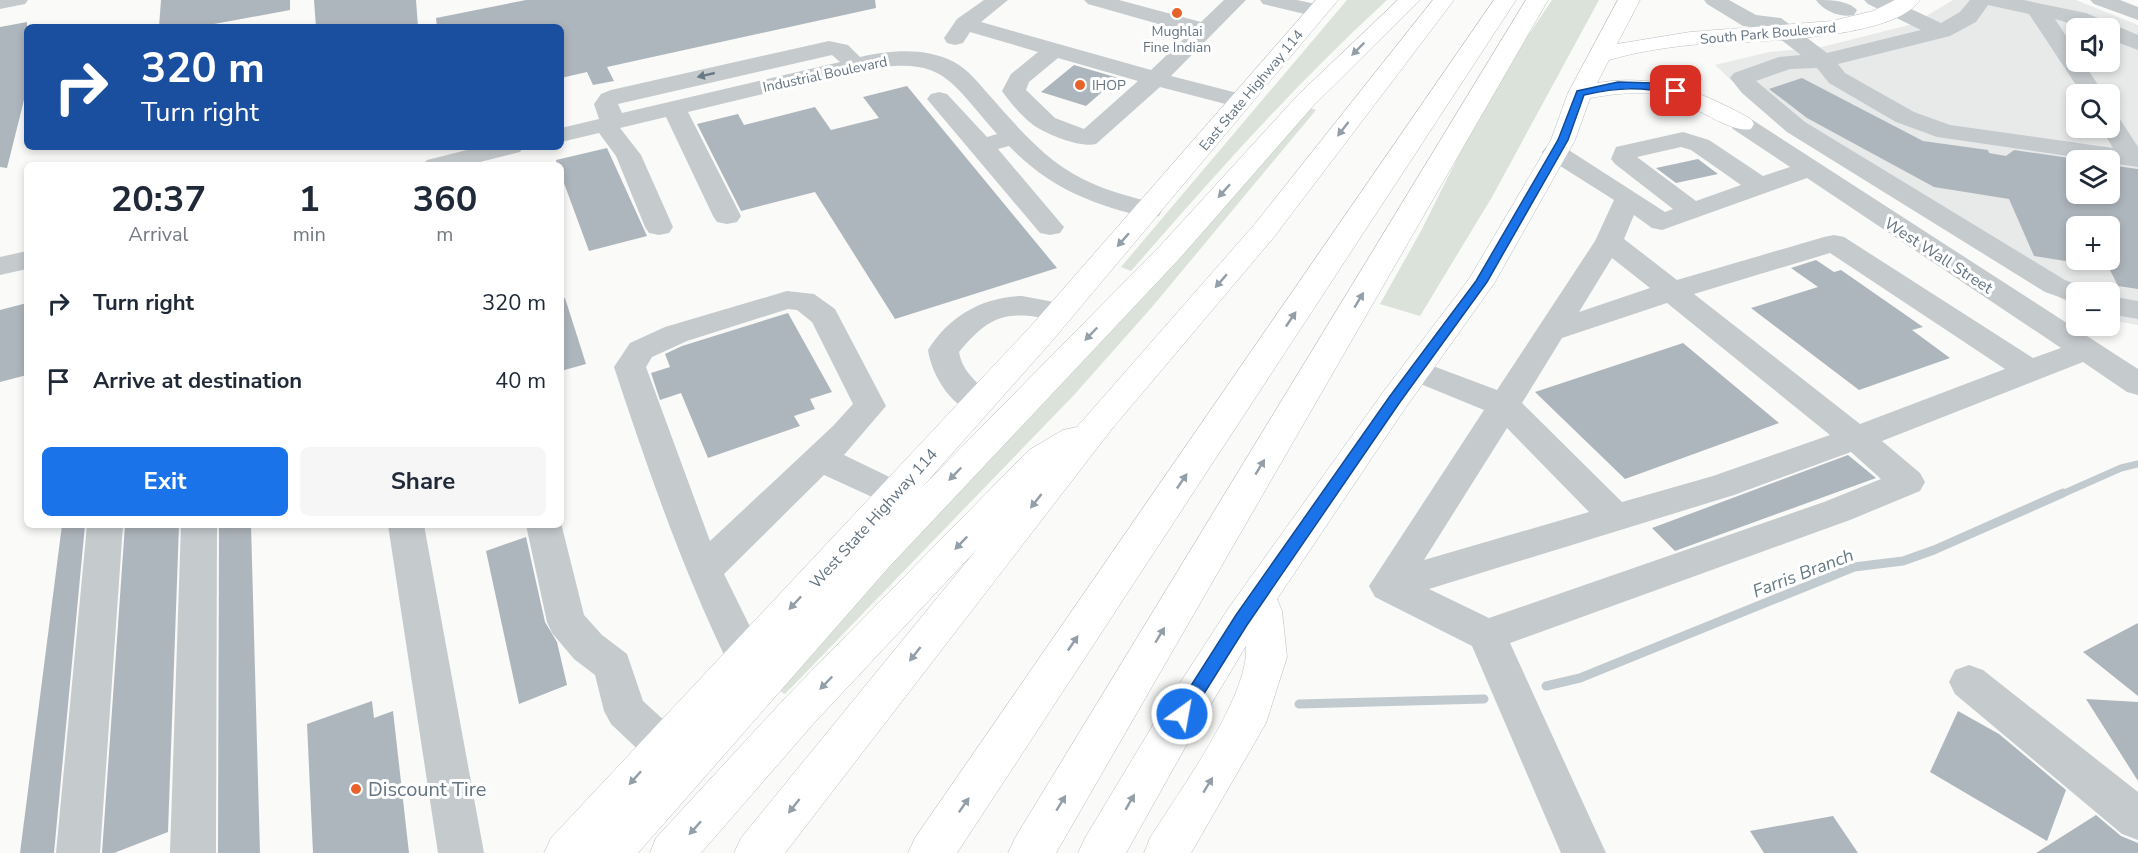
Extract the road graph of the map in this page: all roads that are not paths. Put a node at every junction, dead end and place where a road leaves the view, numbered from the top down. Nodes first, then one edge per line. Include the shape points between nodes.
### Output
1 (18, 0) edge
2 (997, 0) edge
3 (1095, 0) edge
4 (1236, 0) edge
5 (1270, 0) edge
6 (1410, 0) edge
7 (1444, 0) edge
8 (1505, 0) edge
9 (1537, 0) edge
10 (1714, 0) edge
11 (1826, 0) edge
12 (1982, 0) edge
13 (1995, 0) edge
14 (2101, 0) edge
15 (0, 3) edge
16 (1903, 4) edge
17 (1322, 6) edge
18 (1864, 7) edge
19 (2037, 9) junction
20 (1637, 11) edge
21 (2138, 14) edge
22 (2078, 18) edge
23 (965, 24) junction
24 (1780, 27) junction
25 (1205, 30) junction
26 (1676, 30) junction
27 (1942, 31) junction
28 (2120, 35) edge
29 (2138, 42) edge
30 (1054, 50) junction
31 (1600, 55) junction
32 (1667, 57) junction
33 (1823, 61) junction
34 (763, 62) junction
35 (930, 62) junction
36 (854, 65) junction
37 (1155, 79) junction
38 (777, 84) junction
39 (2086, 84) edge
40 (1580, 93) junction
41 (939, 99) dead end
42 (1241, 101) junction
43 (674, 108) junction
44 (609, 124) junction
45 (1742, 124) junction
46 (564, 133) edge
47 (1014, 137) junction
48 (2120, 137) edge
49 (982, 146) junction
50 (492, 150) edge
51 (1555, 152) junction
52 (443, 158) edge
53 (2135, 158) edge
54 (1808, 169) junction
55 (1174, 180) joint
56 (1760, 186) junction
57 (1628, 198) junction
58 (1149, 210) junction
59 (1693, 211) junction
60 (727, 216) dead end
61 (659, 226) dead end
62 (1050, 227) dead end
63 (1609, 241) junction
64 (24, 261) edge
65 (0, 266) edge
66 (2066, 290) edge
67 (1672, 291) junction
68 (2120, 307) edge
69 (2138, 310) edge
70 (1059, 312) junction
71 (1550, 332) junction
72 (2085, 350) junction
73 (1417, 370) junction
74 (2030, 371) junction
75 (2138, 384) edge
76 (978, 403) junction
77 (1504, 405) junction
78 (1099, 422) junction
79 (1856, 438) junction
80 (820, 458) junction
81 (894, 494) junction
82 (1616, 518) junction
83 (105, 528) edge
84 (199, 528) edge
85 (407, 528) edge
86 (545, 528) edge
87 (704, 570) junction
88 (1388, 586) junction
89 (1258, 597) junction
90 (1486, 635) junction
91 (745, 657) junction
92 (1968, 682) dead end
93 (663, 746) junction
94 (2138, 819) edge
95 (78, 853) edge
96 (193, 853) edge
97 (461, 853) edge
98 (567, 853) edge
99 (609, 853) edge
100 (672, 853) edge
101 (757, 853) edge
102 (931, 853) edge
103 (1031, 853) edge
104 (1101, 853) edge
105 (1166, 853) edge
106 (1584, 853) edge

1 - 15 street
2 - 23 street
3 - 25 street
4 - 25 street
5 - 17 street
6 -> 99 main road via 1306,100 1170,252 876,557
7 -> 78 main road via 1264,231
102 -> 8 main road
103 -> 9 main road
10 - 24 street via 1751,21
11 - 18 street
12 - 27 street via 1968,17
13 - 19 street
14 - 21 street
16 - 18 main road, South Park Boulevard
16 - 27 street
17 - 42 main road, East State Highway 114
18 - 24 main road, South Park Boulevard via 1837,27
19 - 22 street
19 - 39 street
20 - 26 main road, South Park Boulevard
20 - 31 main road
23 - 30 street
23 - 35 street via 952,43
24 - 26 main road, South Park Boulevard
24 - 32 main road, South Park Boulevard via 1726,37
24 - 33 street
25 - 37 street
26 - 32 main road via 1657,37
27 - 33 street
28 - 29 street
30 - 37 street
30 - 37 street via 1019,79 1014,91 1046,123 1087,139
31 - 32 main road via 1624,48
31 - 40 main road
32 - 45 main road via 1659,57 1675,80
33 - 53 street via 1837,78 1905,117 1946,132
33 - 66 street via 1787,62 1742,78 1796,128
34 - 36 street via 836,47
34 - 38 street
34 -> 44 street via 609,99
35 - 36 street, Industrial Boulevard via 883,59
35 - 47 street, Industrial Boulevard via 956,74
36 - 38 street, Industrial Boulevard
37 - 42 street
38 - 43 street, Industrial Boulevard
40 - 45 main road via 1618,85 1665,88 1695,97
40 - 51 main road
41 - 49 street
42 - 55 main road, East State Highway 114
43 - 44 street, Industrial Boulevard
43 - 60 street
44 - 46 street, Industrial Boulevard
44 - 61 street via 628,155
45 - 54 street, West Wall Street
47 - 49 street
47 - 58 street, Industrial Boulevard via 1071,184
48 - 53 street
49 - 62 street
50 - 52 street
51 - 57 street
51 - 73 main road via 1481,282
54 - 56 street
54 - 72 street, West Wall Street
55 - 58 main road, West State Highway 114
56 - 59 street
56 - 59 street via 1700,145 1683,139 1625,152 1624,159
57 - 59 street via 1662,222
57 - 63 street
58 -> 70 main road, West State Highway 114
63 - 67 street
63 - 71 street
64 - 65 street
67 - 71 street
67 - 74 street via 1834,243
67 - 79 street
68 - 69 street
70 - 76 main road, West State Highway 114
70 - 76 street via 1011,305 994,308 965,324 943,350 944,361 950,376
71 - 77 street
72 - 74 street
72 - 75 street, West Wall Street
73 - 77 street
73 - 89 main road
74 - 79 street
76 - 81 main road, West State Highway 114
77 - 82 street
77 - 88 street
78 -> 100 main road via 1041,459 800,710
78 -> 101 main road
79 - 82 street via 1722,486
79 - 90 street via 1908,482 1837,511
80 - 81 street
80 - 87 street
80 - 87 street via 870,406 824,316 804,301 787,300 676,334 640,350 630,367
81 -> 91 main road, West State Highway 114
82 - 88 street
83 - 95 street
84 - 96 street
85 - 97 street
86 - 93 street via 566,622 588,647 613,666 625,711
87 - 91 street
88 - 90 street
104 -> 89 main road via 1171,733
105 -> 89 main road via 1245,723 1267,657
90 - 106 street
91 - 93 main road, West State Highway 114
92 - 94 street
93 -> 98 main road, West State Highway 114

